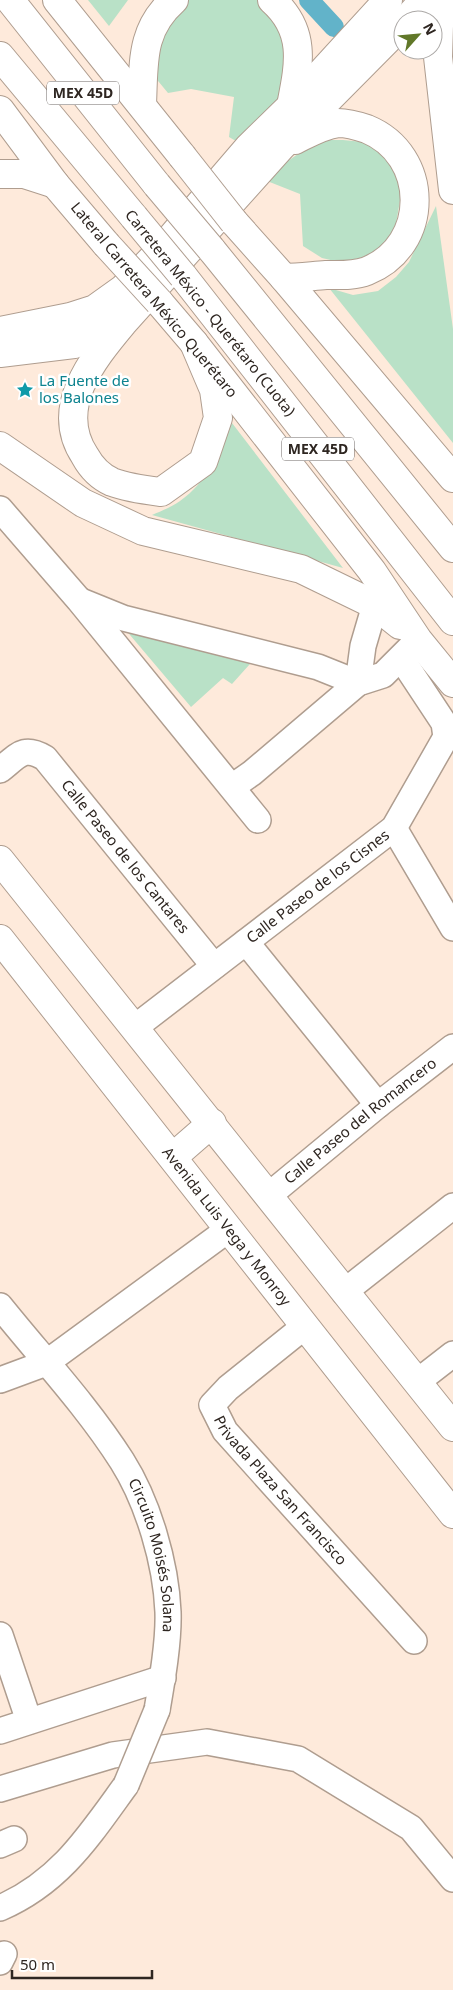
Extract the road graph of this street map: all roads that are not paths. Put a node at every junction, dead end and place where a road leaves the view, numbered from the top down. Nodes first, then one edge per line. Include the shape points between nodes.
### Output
1 (10, 0) edge
2 (57, 0) edge
3 (174, 0) edge
4 (272, 0) edge
5 (388, 0) edge
6 (424, 0) edge
7 (448, 0) edge
8 (415, 10) edge
9 (393, 34) edge
10 (0, 56) edge
11 (142, 104) junction
12 (291, 106) junction
13 (0, 110) edge
14 (281, 147) junction
15 (0, 174) edge
16 (453, 180) edge
17 (55, 184) junction
18 (453, 190) edge
19 (284, 278) junction
20 (123, 323) junction
21 (5, 328) edge
22 (194, 343) junction
23 (0, 353) edge
24 (0, 446) edge
25 (453, 478) edge
26 (0, 509) edge
27 (453, 548) edge
28 (79, 600) junction
29 (375, 605) junction
30 (449, 618) edge
31 (409, 649) junction
32 (358, 683) junction
33 (453, 683) edge
34 (0, 770) edge
35 (232, 787) junction
36 (258, 820) dead end
37 (394, 828) junction
38 (0, 860) edge
39 (453, 928) edge
40 (0, 938) edge
41 (246, 942) junction
42 (214, 966) junction
43 (134, 1028) junction
44 (453, 1047) edge
45 (378, 1105) junction
46 (212, 1123) junction
47 (172, 1157) junction
48 (268, 1196) junction
49 (453, 1206) edge
50 (229, 1229) junction
51 (344, 1292) junction
52 (0, 1306) edge
53 (305, 1326) junction
54 (453, 1354) edge
55 (46, 1363) junction
56 (0, 1380) edge
57 (417, 1382) junction
58 (453, 1427) edge
59 (453, 1514) edge
60 (0, 1635) edge
61 (414, 1641) dead end
62 (163, 1678) junction
63 (29, 1721) junction
64 (0, 1731) edge
65 (0, 1789) edge
66 (453, 1879) edge
67 (0, 1908) edge

1 - 27 main road, MEX 45D, bridge
2 - 11 main road
3 - 11 main road via 154,23 146,42
4 - 12 main road via 282,8 294,28 299,50
5 - 12 main road
6 - 8 main road
7 - 16 main road via 439,25 438,57
9 - 14 main road
10 - 30 main road, Carretera México - Querétaro (Cuota) / MEX 45D, bridge via 183,276
11 - 19 main road, bridge via 234,222
12 - 21 main road via 248,148 123,289 95,309 70,317
13 - 17 main road, Lateral Carretera México Querétaro
14 - 19 main road via 318,128 338,123 358,125 378,134 395,148 408,166 415,188 415,211 409,232 399,249 384,261 366,271 345,276
14 - 20 main road
15 - 17 main road via 24,174
16 - 18 main road
17 - 22 main road, Lateral Carretera México Querétaro, bridge
19 - 25 main road
20 - 22 main road via 86,371 76,395 72,417 79,448 91,467 110,481 127,487 161,492 203,462 218,418 214,390
20 - 23 main road via 74,344
22 - 31 main road, Lateral Carretera México Querétaro via 372,571
24 - 29 main road via 83,503 143,531 301,569
26 - 28 street
28 - 32 street via 123,618 318,667
28 - 35 street
29 - 31 main road
29 - 32 street via 363,646
31 - 32 street via 383,675
31 - 33 main road, Lateral Carretera México Querétaro
31 - 37 street, Calle Paseo de los Cisnes via 444,723 446,737
32 - 35 street
34 - 42 street, Calle Paseo de los Cantares via 22,752 33,751 45,758
35 - 36 street
37 - 39 street
37 - 41 street, Calle Paseo de los Cisnes
38 - 43 main road
40 - 47 main road, Avenida Luis Vega y Monroy
41 - 42 street, Calle Paseo de los Cisnes
41 - 45 street
42 - 43 street, Calle Paseo de los Cisnes
43 - 46 main road
44 - 45 street, Calle Paseo del Romancero
45 - 48 street, Calle Paseo del Romancero
46 - 47 main road
46 - 48 main road
47 - 50 main road, Avenida Luis Vega y Monroy
48 - 51 main road
49 - 51 street
50 - 53 main road, Avenida Luis Vega y Monroy
50 - 55 street
51 - 57 main road
52 - 55 street, Circuito Moisés Solana
53 - 59 main road, Avenida Luis Vega y Monroy
53 - 61 street, Privada Plaza San Francisco via 228,1388 212,1405 225,1430
54 - 57 street
55 - 56 street
55 - 62 street, Circuito Moisés Solana via 123,1463 143,1506 162,1565 168,1613
57 - 58 main road
60 - 63 street
62 - 63 street
62 - 67 street, Circuito Moisés Solana, bridge via 157,1710 126,1785 82,1846 42,1885
63 - 64 street
65 - 66 street via 113,1755 207,1742 298,1759 411,1828

